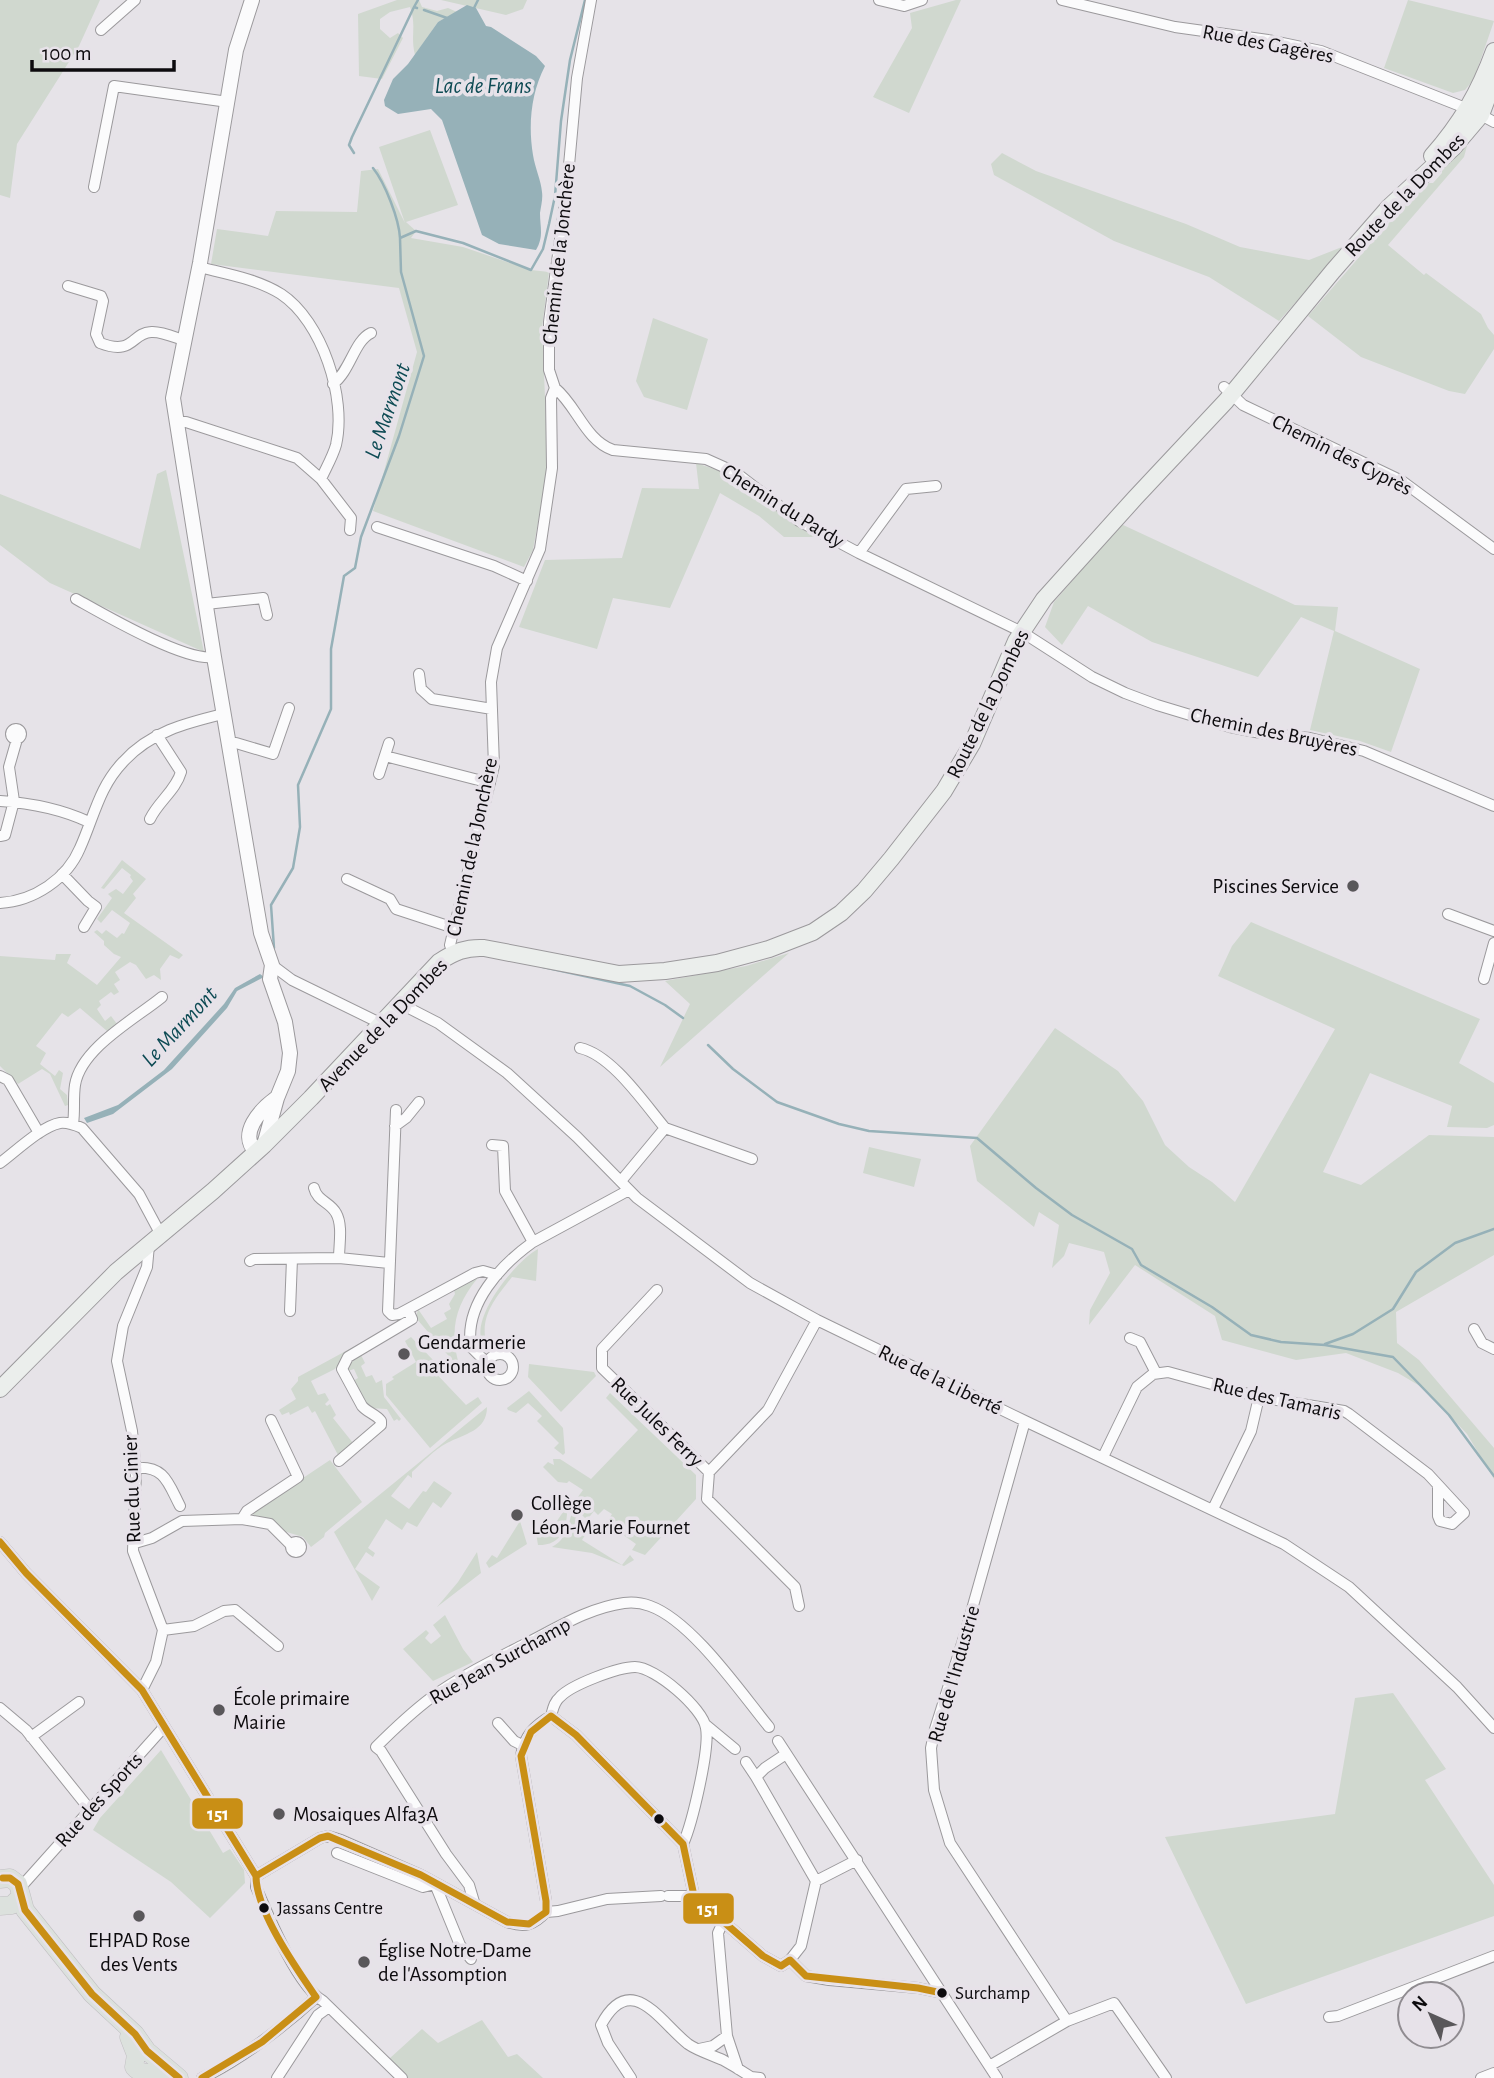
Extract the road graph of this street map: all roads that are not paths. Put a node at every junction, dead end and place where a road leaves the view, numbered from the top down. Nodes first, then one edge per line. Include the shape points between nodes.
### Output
1 (135, 0) edge
2 (252, 0) edge
3 (591, 0) edge
4 (879, 0) edge
5 (922, 0) edge
6 (1062, 0) edge
7 (101, 30) dead end
8 (1494, 51) edge
9 (1494, 80) edge
10 (228, 102) junction
11 (1481, 116) edge
12 (94, 187) dead end
13 (199, 267) junction
14 (68, 286) dead end
15 (371, 333) dead end
16 (183, 340) junction
17 (333, 384) junction
18 (555, 388) junction
19 (1227, 391) junction
20 (176, 422) junction
21 (321, 480) junction
22 (936, 486) dead end
23 (377, 527) dead end
24 (350, 530) dead end
25 (1494, 549) edge
26 (859, 553) junction
27 (527, 580) junction
28 (76, 599) dead end
29 (206, 604) junction
30 (267, 615) dead end
31 (1022, 632) junction
32 (214, 657) junction
33 (419, 674) dead end
34 (289, 708) dead end
35 (492, 709) junction
36 (223, 714) junction
37 (157, 735) junction
38 (17, 740) dead end
39 (229, 743) junction
40 (389, 743) dead end
41 (385, 756) junction
42 (379, 774) dead end
43 (490, 783) junction
44 (0, 801) edge
45 (14, 802) junction
46 (1494, 806) edge
47 (150, 819) dead end
48 (89, 822) junction
49 (5, 838) edge
50 (62, 874) junction
51 (347, 879) dead end
52 (0, 903) edge
53 (1448, 914) dead end
54 (84, 927) dead end
55 (454, 928) junction
56 (1494, 931) edge
57 (1494, 943) edge
58 (453, 953) junction
59 (272, 965) junction
60 (603, 972) joint
61 (1484, 979) dead end
62 (162, 997) dead end
63 (401, 1004) junction
64 (382, 1024) junction
65 (580, 1048) dead end
66 (0, 1076) edge
67 (419, 1102) dead end
68 (396, 1110) dead end
69 (73, 1124) junction
70 (395, 1126) junction
71 (665, 1128) junction
72 (40, 1133) junction
73 (492, 1145) dead end
74 (260, 1149) junction
75 (752, 1159) dead end
76 (0, 1163) edge
77 (516, 1179) dead end
78 (625, 1186) junction
79 (314, 1188) dead end
80 (505, 1191) junction
81 (155, 1240) junction
82 (533, 1242) junction
83 (338, 1258) junction
84 (292, 1259) junction
85 (250, 1261) dead end
86 (389, 1263) junction
87 (497, 1275) junction
88 (657, 1290) dead end
89 (408, 1310) junction
90 (290, 1311) dead end
91 (817, 1320) junction
92 (1474, 1329) dead end
93 (1130, 1338) dead end
94 (1494, 1349) edge
95 (487, 1363) dead end
96 (1156, 1373) junction
97 (0, 1389) edge
98 (1259, 1397) junction
99 (271, 1420) dead end
100 (1025, 1422) junction
101 (1103, 1457) junction
102 (338, 1461) dead end
103 (136, 1468) junction
104 (709, 1472) junction
105 (1438, 1485) junction
106 (180, 1506) dead end
107 (1213, 1509) junction
108 (242, 1519) junction
109 (0, 1542) edge
110 (135, 1543) junction
111 (291, 1545) dead end
112 (799, 1606) dead end
113 (163, 1630) junction
114 (278, 1646) dead end
115 (142, 1690) junction
116 (79, 1702) dead end
117 (0, 1708) edge
118 (551, 1716) junction
119 (498, 1723) dead end
120 (706, 1725) junction
121 (164, 1727) junction
122 (769, 1727) dead end
123 (1494, 1728) edge
124 (31, 1737) junction
125 (778, 1741) dead end
126 (522, 1745) junction
127 (735, 1749) dead end
128 (786, 1754) junction
129 (746, 1762) dead end
130 (756, 1777) junction
131 (91, 1811) junction
132 (683, 1844) junction
133 (337, 1853) dead end
134 (857, 1860) junction
135 (256, 1876) junction
136 (816, 1881) junction
137 (435, 1884) junction
138 (6, 1892) edge
139 (694, 1896) junction
140 (474, 1902) junction
141 (546, 1912) junction
142 (723, 1922) junction
143 (1494, 1956) edge
144 (471, 1959) dead end
145 (790, 1960) junction
146 (942, 1993) junction
147 (316, 1997) junction
148 (329, 2007) junction
149 (318, 2015) junction
150 (1329, 2017) dead end
151 (1067, 2021) junction
152 (727, 2036) junction
153 (699, 2049) junction
154 (991, 2065) junction
155 (144, 2067) edge
156 (738, 2068) junction
157 (1494, 2073) edge
158 (218, 2074) edge
159 (178, 2076) edge
160 (202, 2078) edge
161 (277, 2078) edge
162 (401, 2078) edge
163 (631, 2078) edge
164 (754, 2078) edge
165 (998, 2078) edge
166 (1166, 2078) edge
167 (1481, 2078) edge

1 - 7 street
2 - 10 street via 236,50
3 - 18 street, Chemin de la Jonchère via 577,78 549,322 549,370
4 - 5 street via 904,6
6 - 11 street, Rue des Gagères via 1175,27 1321,51
8 - 11 main road via 1481,86
9 - 11 main road, Route de la Dombes
10 - 12 street via 114,86
10 - 13 street
11 - 19 main road, Route de la Dombes via 1441,146 1333,271 1297,305
13 - 16 street
13 - 17 street via 255,281 299,309 328,360
14 - 16 street via 101,296 96,334 100,343 114,348 153,331
15 - 17 street via 363,337 343,376
16 - 20 street via 173,397
17 - 21 street via 336,446
18 - 26 street, Chemin du Pardy via 602,446 706,459 735,472 799,521
18 - 27 street, Chemin de la Jonchère via 550,482 540,549
19 - 25 street, Chemin des Cyprès via 1254,411 1402,481
19 - 31 main road, Route de la Dombes via 1044,599
20 - 21 street via 297,458
20 - 29 street
21 - 24 street via 355,520
22 - 26 street via 906,489
23 - 27 street
26 - 31 street, Chemin du Pardy
27 - 35 street, Chemin de la Jonchère via 496,648
28 - 32 street via 150,639 203,658
29 - 30 street via 263,598
29 - 32 street
31 - 46 street, Chemin des Bruyères via 1092,677 1157,705 1230,727 1364,751
31 - 60 main road, Route de la Dombes via 971,744 944,791 882,870 841,913 813,932 742,957 665,971
32 - 36 street
33 - 35 street via 421,690 432,699
34 - 39 street via 272,754
35 - 43 street, Chemin de la Jonchère via 494,766
36 - 37 street
36 - 39 street
37 - 47 street via 181,772
37 - 48 street via 113,774
38 - 45 street via 9,767
39 - 59 street via 261,933
40 - 41 street
41 - 42 street
41 - 43 street
43 - 55 street, Chemin de la Jonchère
44 - 45 street
45 - 48 street
45 - 49 street
48 - 50 street via 80,848
50 - 52 street via 32,895
50 - 54 street via 96,907
51 - 55 street via 390,899 396,909
53 - 56 street
55 - 58 street, Chemin de la Jonchère
57 - 61 street
58 - 60 main road, Avenue de la Dombes via 484,948
58 - 63 main road, Avenue de la Dombes
59 - 64 street via 292,980
59 - 74 street via 270,979 290,1053
62 - 69 street via 95,1048 82,1065 75,1084
63 - 64 main road, Avenue de la Dombes
63 - 78 street, Rue de la Liberté via 448,1030 508,1073
64 - 74 main road, Avenue de la Dombes
65 - 71 street via 593,1051 614,1069
66 - 72 street via 8,1080
67 - 70 street
68 - 70 street
69 - 72 street via 60,1123
69 - 81 street via 89,1134 139,1194
70 - 86 street
71 - 75 street
71 - 78 street
72 - 76 street
73 - 80 street via 503,1146
74 - 81 main road, Avenue de la Dombes
77 - 80 street
78 - 82 street
78 - 91 street, Rue de la Liberté via 750,1283
79 - 83 street via 336,1211
80 - 82 street
81 - 97 main road, Avenue de la Dombes via 116,1272
81 - 103 street, Rue du Cinier via 122,1326 117,1361
82 - 87 street
83 - 84 street
83 - 86 street
84 - 85 street
84 - 90 street
86 - 89 street via 388,1311 392,1315
87 - 89 street via 475,1273
87 - 95 street via 481,1297 471,1329 471,1346
88 - 104 street, Rue Jules Ferry via 602,1349 602,1368
89 - 102 street via 412,1319 344,1362 342,1369 362,1406 382,1421
91 - 100 street, Rue de la Liberté
91 - 104 street, Rue Jules Ferry via 768,1410
92 - 94 street via 1482,1343
93 - 96 street via 1140,1342
96 - 98 street, Rue des Tamaris via 1168,1372
96 - 101 street via 1137,1387
98 - 105 street, Rue des Tamaris via 1344,1411
98 - 107 street via 1251,1431
99 - 108 street via 298,1477
100 - 101 street, Rue de la Liberté
100 - 151 street, Rue de l'Industrie via 935,1729 934,1790 950,1843
101 - 107 street, Rue de la Liberté
103 - 106 street via 158,1471
103 - 110 street, Rue du Cinier
104 - 112 street via 707,1499 795,1587
105 - 105 street, Rue des Tamaris via 1438,1516 1452,1524 1464,1513
107 - 123 street, Rue de la Liberté via 1270,1535 1349,1587 1457,1687
108 - 110 street via 182,1521
108 - 111 street via 270,1524
109 - 115 street
110 - 113 street, Rue du Cinier via 133,1551
113 - 114 street via 194,1626 235,1610
113 - 115 street via 156,1662
115 - 121 street
116 - 124 street
117 - 124 street
118 - 120 street via 561,1695 596,1677 636,1667 671,1683
118 - 126 street via 530,1732
118 - 132 street via 576,1735
119 - 126 street
120 - 127 street
120 - 132 street via 690,1827
121 - 131 street, Rue des Sports
121 - 135 street
122 - 140 street, Rue Jean Surchamp via 677,1622 635,1603 578,1617 462,1678 398,1724 376,1747 469,1885
124 - 131 street
125 - 128 street
126 - 141 street
128 - 130 street
128 - 134 street
129 - 130 street
130 - 136 street
131 - 138 street, Rue des Sports
132 - 139 street
133 - 137 street via 423,1887
134 - 136 street
134 - 146 street
135 - 137 street via 328,1836
135 - 147 street via 256,1887 282,1947
136 - 145 street via 801,1946
137 - 140 street
137 - 144 street via 460,1945
138 - 155 main road via 94,2004 129,2036
138 - 155 main road via 92,1994 135,2034
139 - 141 street via 627,1896
139 - 142 street
140 - 141 street via 519,1926 528,1926
142 - 145 street via 781,1966
142 - 152 street via 718,1933
143 - 150 street
145 - 146 street via 806,1976
146 - 154 street
147 - 148 street
147 - 149 street
147 - 158 street
148 - 149 street
148 - 162 street
149 - 161 street
151 - 154 street
151 - 166 street via 1114,2003
152 - 153 street
152 - 156 street
153 - 156 street
153 - 163 street via 649,2006 627,2000 616,2004 601,2025
154 - 165 street
155 - 159 main road
156 - 164 street
157 - 167 street
158 - 160 street

